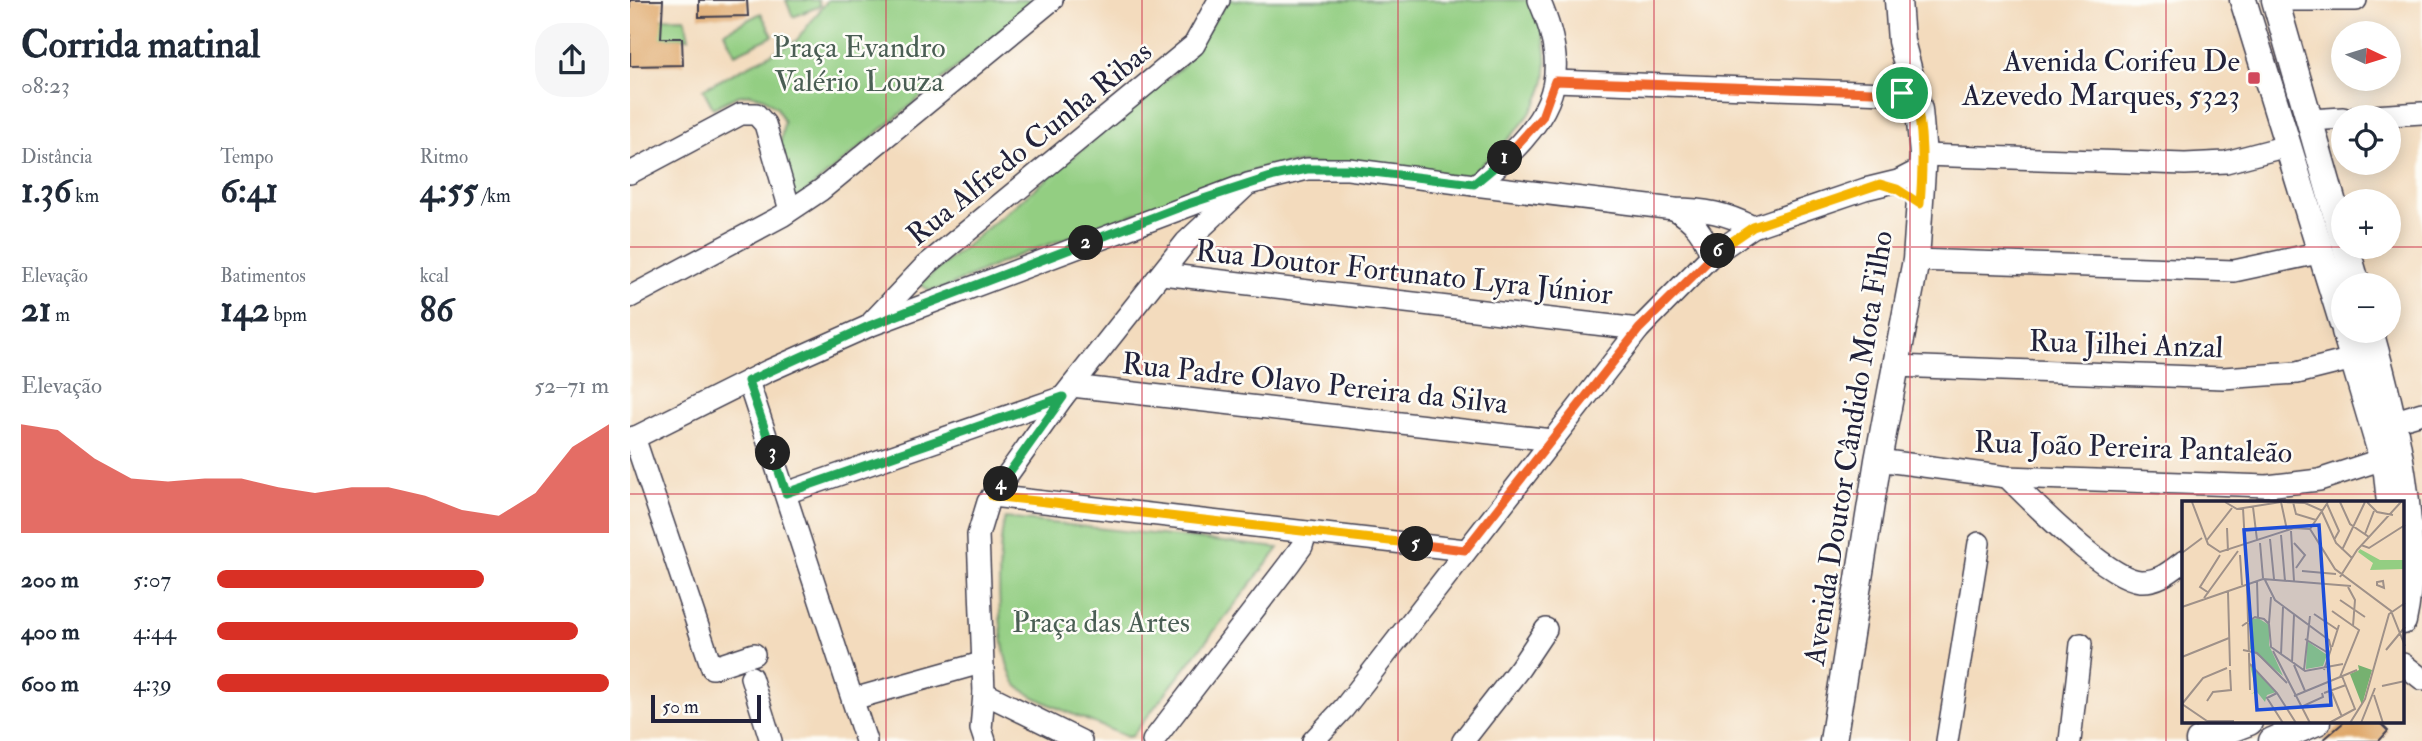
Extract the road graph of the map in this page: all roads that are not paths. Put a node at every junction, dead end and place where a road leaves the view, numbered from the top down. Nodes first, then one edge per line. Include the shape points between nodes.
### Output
1 (1052, 0) edge
2 (1219, 0) edge
3 (1539, 0) edge
4 (1881, 0) edge
5 (1898, 0) edge
6 (2243, 0) edge
7 (2275, 0) edge
8 (2356, 0) edge
9 (1900, 41) junction
10 (1555, 81) junction
11 (1914, 94) junction
12 (2422, 113) edge
13 (2401, 114) edge
14 (2331, 119) edge
15 (2310, 120) junction
16 (2287, 146) junction
17 (1923, 161) junction
18 (630, 173) edge
19 (1248, 184) junction
20 (1474, 184) junction
21 (1880, 184) junction
22 (1920, 204) junction
23 (1178, 207) junction
24 (1674, 209) junction
25 (790, 210) junction
26 (2331, 218) edge
27 (1753, 227) junction
28 (2331, 234) edge
29 (1192, 235) junction
30 (2331, 247) edge
31 (1711, 257) junction
32 (1916, 260) junction
33 (1163, 274) junction
34 (630, 297) edge
35 (869, 326) junction
36 (1639, 329) junction
37 (2348, 343) edge
38 (2373, 343) edge
39 (2353, 359) junction
40 (1895, 366) junction
41 (748, 381) junction
42 (1068, 391) junction
43 (2422, 413) edge
44 (2395, 422) junction
45 (632, 439) edge
46 (1552, 440) junction
47 (2383, 459) junction
48 (1878, 460) junction
49 (2007, 477) junction
50 (2267, 486) junction
51 (786, 493) junction
52 (992, 496) junction
53 (2251, 501) edge
54 (2390, 501) edge
55 (1306, 532) junction
56 (1979, 543) dead end
57 (1465, 550) junction
58 (2182, 562) edge
59 (2404, 618) edge
60 (1546, 629) dead end
61 (2081, 644) dead end
62 (754, 654) dead end
63 (981, 663) junction
64 (2404, 665) edge
65 (751, 677) dead end
66 (2422, 678) edge
67 (984, 693) junction
68 (853, 699) junction
69 (2244, 724) edge
70 (2312, 724) edge
71 (771, 741) edge
72 (866, 741) edge
73 (985, 741) edge
74 (1081, 741) edge
75 (1153, 741) edge
76 (1312, 741) edge
77 (1463, 741) edge
78 (1833, 741) edge
79 (1947, 741) edge
80 (2070, 741) edge
81 (2199, 741) edge
82 (2272, 741) edge

1 - 25 street via 821,190
2 - 35 street, Rua Alfredo Cunha Ribas via 1194,45 925,265
3 - 10 street via 1552,42
4 - 9 main road, Avenida Doutor Cândido Mota Filho
5 - 9 main road, Avenida Doutor Cândido Mota Filho
6 - 16 main road
7 - 8 street
7 - 15 main road
9 - 11 main road, Avenida Doutor Cândido Mota Filho
10 - 11 street
10 - 20 street via 1550,101 1529,135
11 - 17 main road, Avenida Doutor Cândido Mota Filho
12 - 13 street
14 - 15 street
15 - 26 main road
16 - 17 street via 2226,162 2185,164
16 - 28 main road
17 - 21 street via 1908,177
17 - 22 main road, Avenida Doutor Cândido Mota Filho
18 - 25 street via 741,114 756,114 765,124
19 - 20 street via 1307,169 1348,169
19 - 23 street
19 - 29 street
20 - 24 street
21 - 22 street
21 - 27 street
22 - 32 main road, Avenida Doutor Cândido Mota Filho
23 - 29 street via 1196,218
23 - 35 street
24 - 27 street via 1714,211
24 - 31 street via 1700,230
25 - 34 street
27 - 31 street
29 - 33 street
30 - 32 street via 2234,271
31 - 36 street
32 - 40 main road, Avenida Doutor Cândido Mota Filho
33 - 36 street, Rua Doutor Fortunato Lyra Júnior
33 - 42 street
35 - 41 street
36 - 46 street
37 - 39 main road
38 - 44 main road
39 - 40 street, Rua Jilhei Anzal via 2297,373 2223,379
39 - 47 main road
40 - 48 main road, Avenida Doutor Cândido Mota Filho
41 - 45 street
41 - 51 street
42 - 46 street, Rua Padre Olavo Pereira da Silva
42 - 51 street
42 - 52 street
43 - 44 street
44 - 59 main road via 2419,523 2415,585
45 - 62 street via 712,668
46 - 57 street
47 - 50 street, Rua João Pereira Pantaleão via 2319,480
47 - 54 main road
48 - 49 street, Rua João Pereira Pantaleão
48 - 78 main road, Avenida Doutor Cândido Mota Filho
49 - 50 street, Rua João Pereira Pantaleão
49 - 58 street via 2044,514 2130,578 2158,579
50 - 53 street
51 - 68 street
52 - 55 street
52 - 63 street via 978,535
55 - 57 street
55 - 75 street via 1289,564
56 - 79 street
57 - 76 street via 1344,708
60 - 77 street
61 - 80 street
63 - 67 street
63 - 68 street
64 - 66 street
65 - 71 street
67 - 73 street via 981,729
67 - 74 street
68 - 72 street
69 - 81 main road
70 - 82 main road

